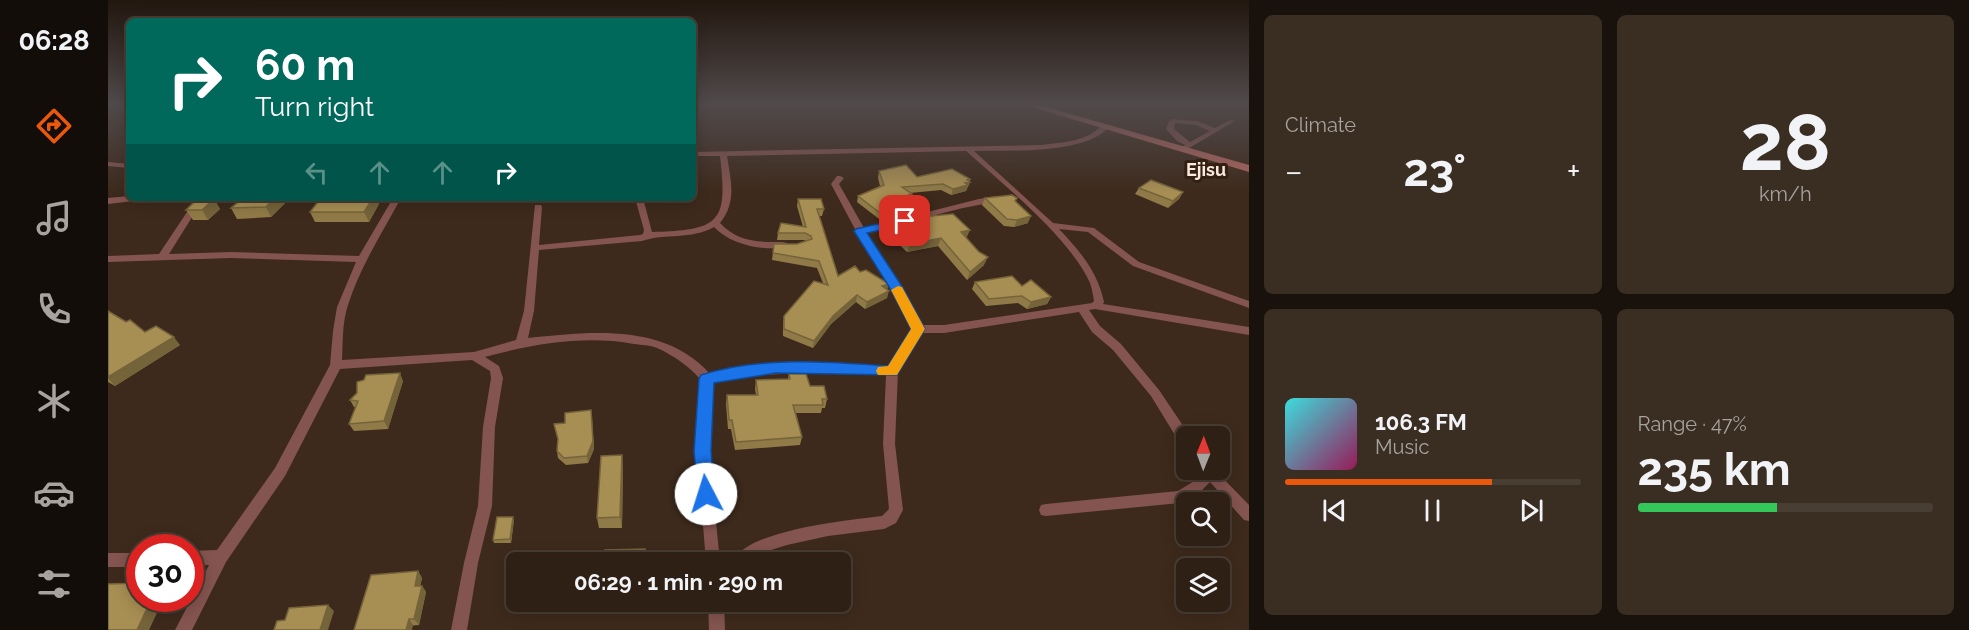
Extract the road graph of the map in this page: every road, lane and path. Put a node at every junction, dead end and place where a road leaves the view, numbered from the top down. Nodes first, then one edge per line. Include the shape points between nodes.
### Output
1 (1098, 134) edge
2 (1138, 134) edge
3 (1175, 134) edge
4 (1207, 134) edge
5 (1187, 147) junction
6 (967, 148) junction
7 (723, 153) junction
8 (696, 154) edge
9 (108, 164) edge
10 (126, 166) edge
11 (1249, 169) edge
12 (840, 178) dead end
13 (1012, 197) junction
14 (126, 199) edge
15 (108, 201) edge
16 (196, 201) edge
17 (394, 201) edge
18 (640, 201) edge
19 (538, 207) dead end
20 (715, 223) junction
21 (1051, 225) junction
22 (860, 231) junction
23 (647, 235) junction
24 (794, 245) edge
25 (535, 248) junction
26 (163, 256) junction
27 (108, 259) edge
28 (362, 259) junction
29 (1249, 305) edge
30 (1095, 306) junction
31 (1082, 308) junction
32 (918, 329) junction
33 (1249, 331) edge
34 (521, 343) junction
35 (474, 356) junction
36 (336, 365) junction
37 (892, 371) junction
38 (707, 379) junction
39 (1176, 426) edge
40 (1201, 480) edge
41 (1216, 480) edge
42 (1046, 510) dead end
43 (1249, 515) edge
44 (712, 552) edge
45 (751, 552) edge
46 (221, 557) junction
47 (204, 558) edge
48 (108, 560) edge
49 (126, 560) edge
50 (716, 612) edge
51 (183, 630) edge
52 (459, 630) edge
53 (717, 630) edge

1 - 6 street via 1041,147
2 - 5 main road
3 - 5 street
4 - 5 street
5 - 11 main road
6 - 7 street
6 - 13 street
7 - 8 street
7 - 20 street via 728,203
9 - 10 street
12 - 22 street via 835,184
13 - 21 street
13 - 22 street via 973,202 888,227
14 - 15 street
16 - 26 street
17 - 28 street
18 - 23 street
19 - 25 street
20 - 23 street via 683,233
20 - 24 street via 740,242
21 - 29 street via 1091,230 1136,264
21 - 30 street via 1086,267 1099,290
22 - 32 street
23 - 25 street
25 - 34 street via 529,311
26 - 27 street
26 - 28 street
28 - 36 street via 342,308
30 - 31 street
30 - 33 street
31 - 32 street via 944,329
31 - 39 street via 1096,329 1117,347 1155,393
32 - 37 street
34 - 35 street
34 - 38 street via 591,336 644,341 659,344 696,366
35 - 36 street
35 - 52 street via 495,369 497,378 489,427 485,506
36 - 46 street via 280,472
37 - 38 street via 776,368
37 - 45 street via 889,444 896,503 891,518 767,544
38 - 44 street via 703,451
40 - 42 street via 1180,497
41 - 43 street
46 - 47 street
46 - 51 street
48 - 49 street
50 - 53 street

